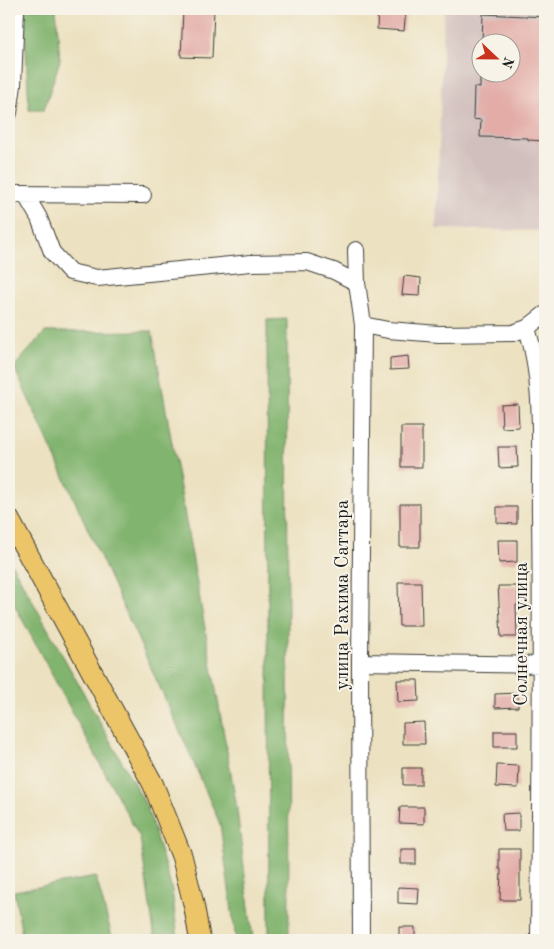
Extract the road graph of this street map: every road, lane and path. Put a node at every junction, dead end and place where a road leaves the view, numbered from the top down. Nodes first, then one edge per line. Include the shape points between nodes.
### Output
1 (16, 9) edge
2 (9, 113) edge
3 (17, 194) edge
4 (143, 195) dead end
5 (356, 250) dead end
6 (357, 282) junction
7 (545, 314) edge
8 (363, 325) junction
9 (527, 328) junction
10 (542, 494) edge
11 (9, 519) edge
12 (360, 662) junction
13 (543, 665) edge
14 (542, 832) edge
15 (200, 940) edge
16 (361, 940) edge
17 (539, 940) edge

1 - 2 street
3 - 4 street
3 - 6 street via 39,218 52,252 70,272 97,278 251,263 307,262
5 - 6 street, улица Рахима Саттара
6 - 8 street, улица Рахима Саттара
7 - 9 street
8 - 9 street via 439,334 513,333
8 - 12 street, улица Рахима Саттара
9 - 10 street, Солнечная улица via 539,404
10 - 13 street, Солнечная улица
11 - 15 main road via 153,784 182,857
12 - 13 street
12 - 16 street, улица Рахима Саттара
13 - 14 street, Солнечная улица
14 - 17 street, Солнечная улица

